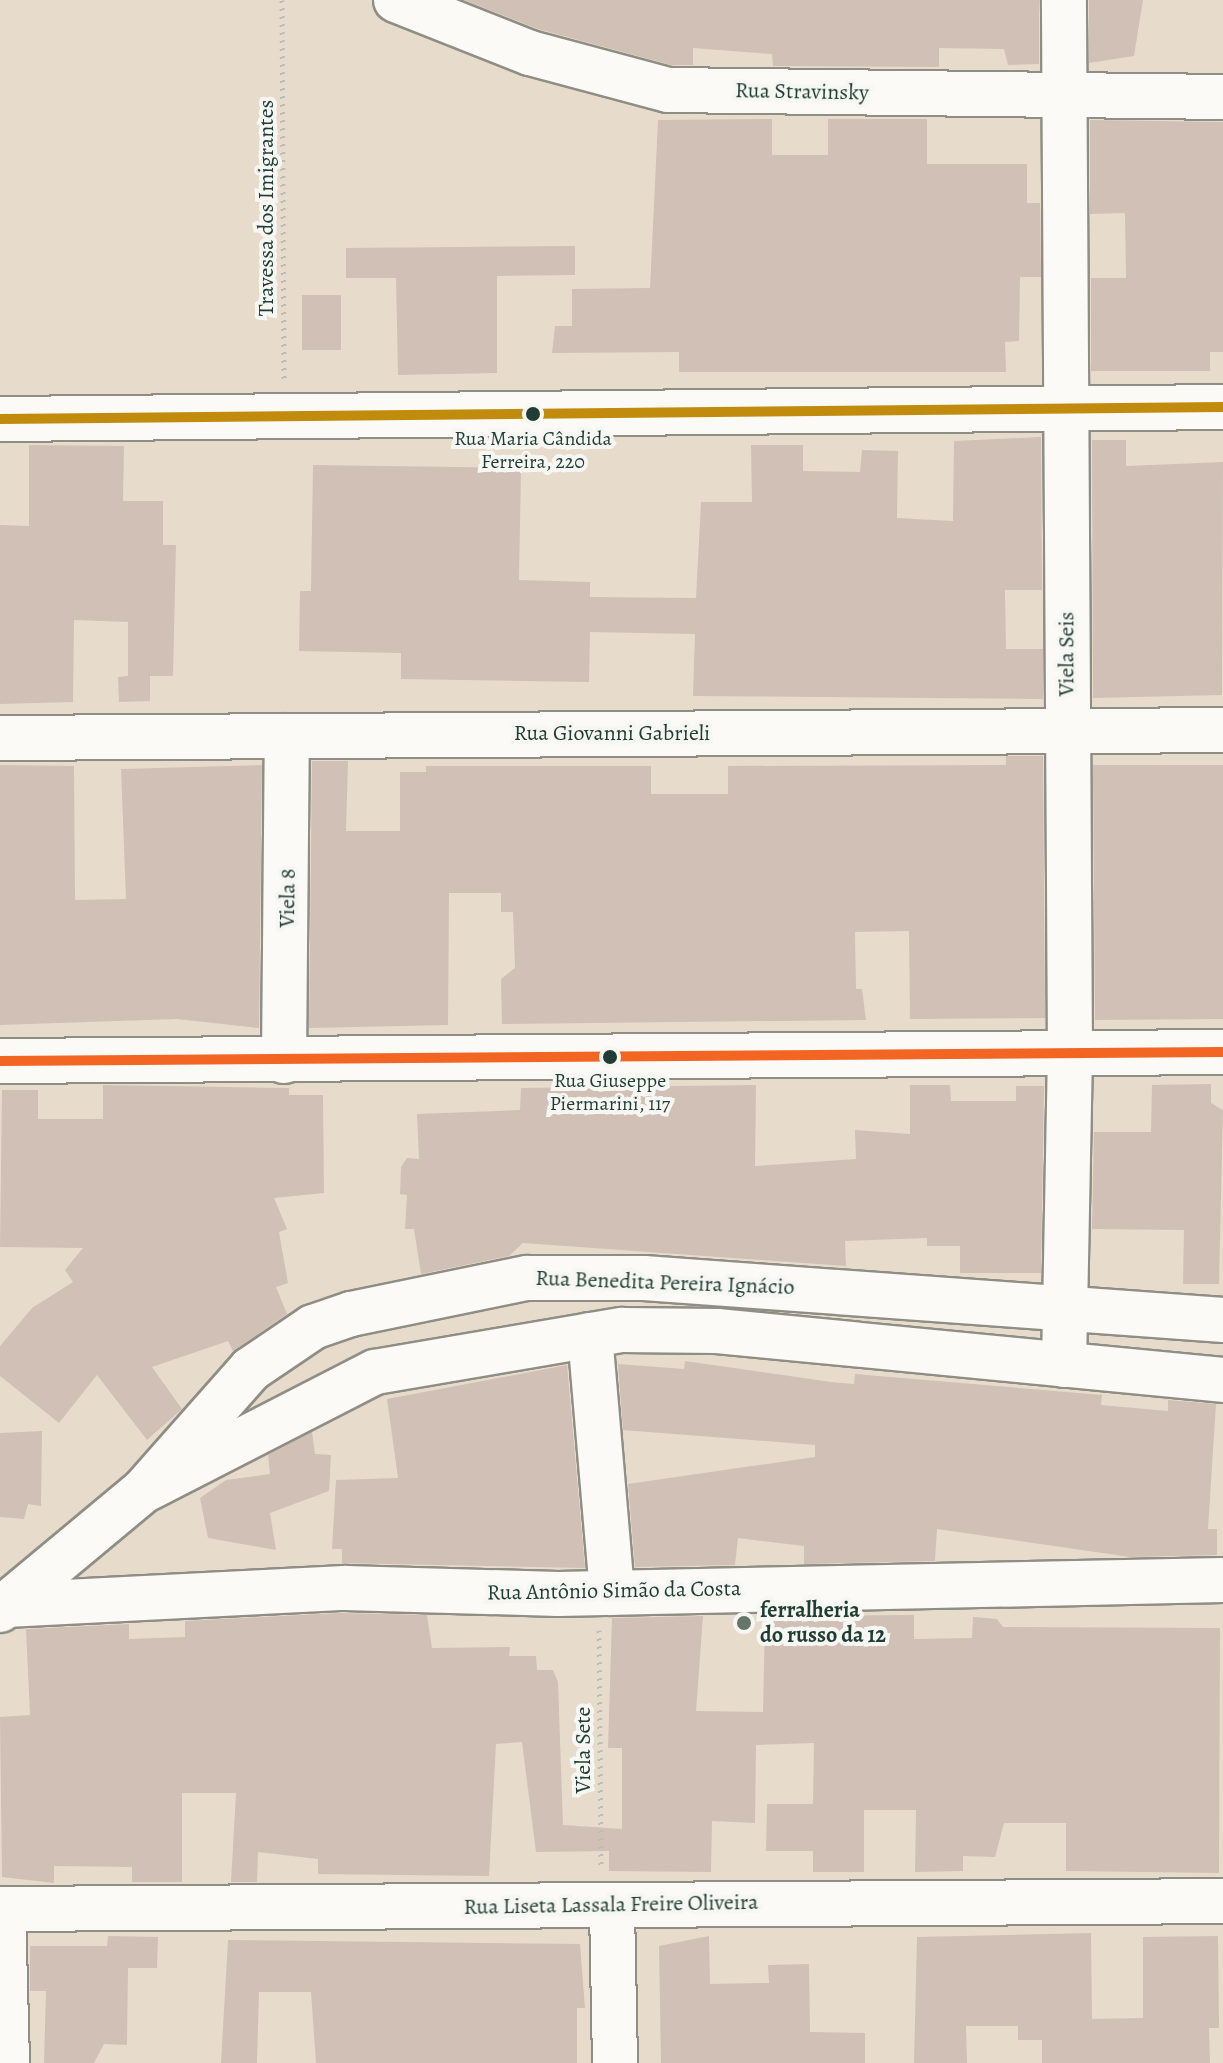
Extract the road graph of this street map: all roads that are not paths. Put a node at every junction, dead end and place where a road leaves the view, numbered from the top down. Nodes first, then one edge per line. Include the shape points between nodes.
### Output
1 (396, 0) edge
2 (1064, 0) edge
3 (1065, 95) junction
4 (1223, 97) edge
5 (1066, 407) junction
6 (1223, 407) edge
7 (0, 419) edge
8 (1223, 730) edge
9 (1067, 732) junction
10 (287, 736) junction
11 (0, 738) edge
12 (1223, 1052) edge
13 (1070, 1055) junction
14 (0, 1061) edge
15 (284, 1061) junction
16 (1068, 1308) junction
17 (1223, 1320) edge
18 (590, 1335) junction
19 (1064, 1365) junction
20 (1223, 1380) edge
21 (143, 1491) junction
22 (1223, 1580) edge
23 (605, 1593) junction
24 (3, 1608) edge
25 (1223, 1901) edge
26 (607, 1907) junction
27 (2, 1909) edge
28 (7, 2063) edge
29 (615, 2063) edge

1 - 3 street, Rua Stravinsky via 530,53 668,90
2 - 3 street, Viela Seis
3 - 4 street, Rua Stravinsky
3 - 5 street, Viela Seis
5 - 6 street
5 - 7 street
5 - 9 street, Viela Seis
8 - 9 street, Rua Giovanni Gabrieli
9 - 10 street, Rua Giovanni Gabrieli
9 - 13 street, Viela Seis
10 - 11 street, Rua Giovanni Gabrieli
10 - 15 street, Viela 8
12 - 13 street
13 - 15 street
13 - 16 street, Viela Seis
14 - 15 street
16 - 17 street, Rua Benedita Pereira Ignácio
16 - 19 street, Viela Seis
16 - 21 street, Rua Benedita Pereira Ignácio via 644,1278 527,1278 441,1293 351,1314 283,1343 219,1402
18 - 19 street via 717,1331
18 - 21 street via 375,1372
18 - 23 street
19 - 20 street
21 - 24 street
22 - 23 street, Rua Antônio Simão da Costa
23 - 24 street, Rua Antônio Simão da Costa via 345,1588
25 - 26 street, Rua Liseta Lassala Freire Oliveira
26 - 27 street, Rua Liseta Lassala Freire Oliveira
26 - 29 street
27 - 28 street

